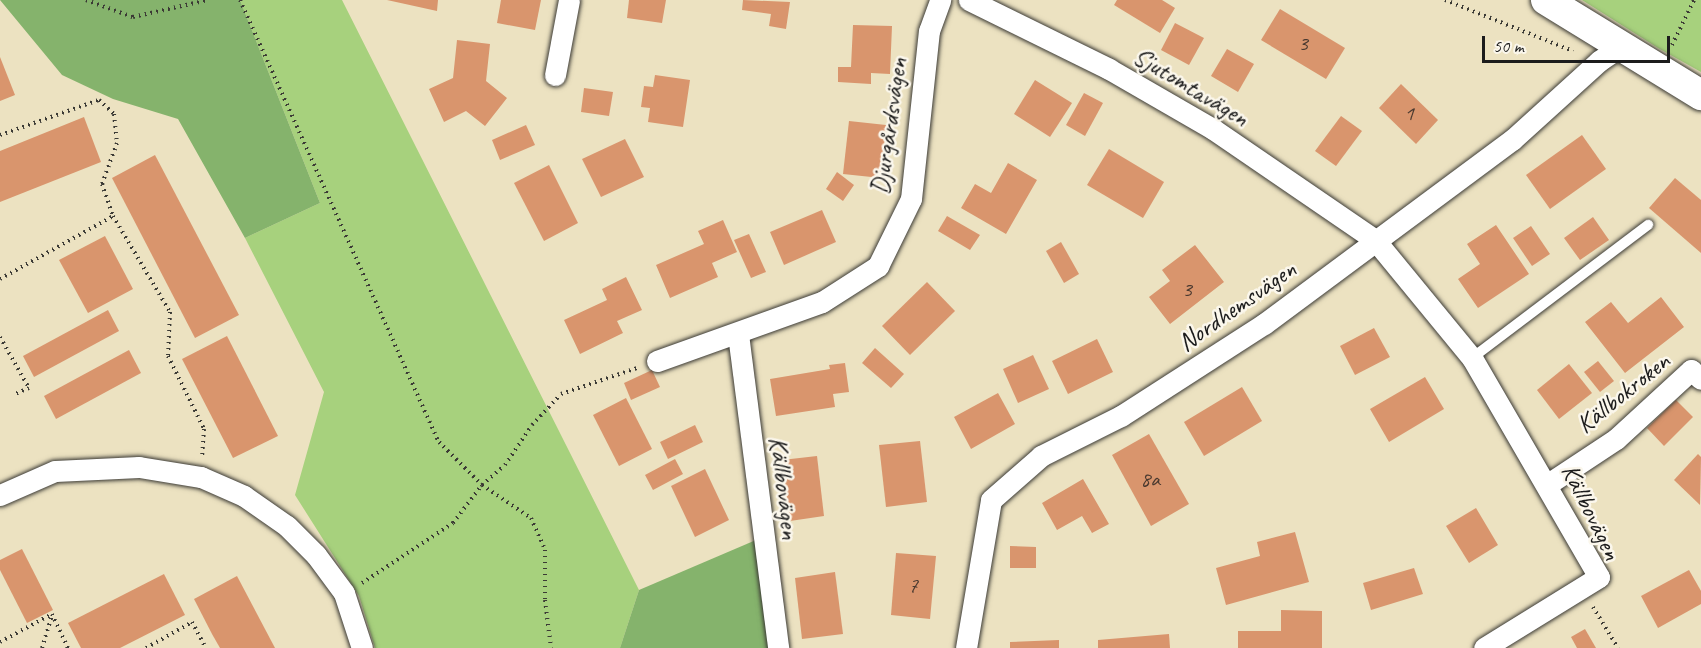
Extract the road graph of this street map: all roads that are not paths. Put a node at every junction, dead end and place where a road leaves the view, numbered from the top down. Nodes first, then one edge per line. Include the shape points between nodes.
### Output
1 (569, 0) edge
2 (940, 0) edge
3 (969, 0) edge
4 (1546, 0) edge
5 (1621, 46) junction
6 (555, 75) dead end
7 (1701, 94) edge
8 (1648, 225) dead end
9 (1375, 240) junction
10 (738, 334) junction
11 (1472, 358) junction
12 (657, 361) road end
13 (1701, 379) edge
14 (1548, 484) junction
15 (0, 495) edge
16 (362, 648) edge
17 (778, 648) edge
18 (966, 648) edge
19 (1484, 648) edge

1 - 6 street
2 - 10 street, Djurgårdsvägen via 929,31 911,199 878,266 822,302
3 - 9 street, Sjutomtavägen via 1109,69 1213,129
4 - 5 street
5 - 7 street
5 - 9 street, Nordhemsvägen via 1512,140
8 - 11 lane
9 - 11 street, Källbovägen
9 - 18 street, Nordhemsvägen via 1264,324 1121,416 1041,456 991,500
10 - 12 street, Djurgårdsvägen
10 - 17 street, Källbovägen
11 - 14 street, Källbovägen
13 - 14 street, Källbokroken via 1691,370 1616,439
14 - 19 street, Källbovägen via 1599,577
15 - 16 street via 54,471 139,467 201,477 244,496 287,526 316,555 344,593

